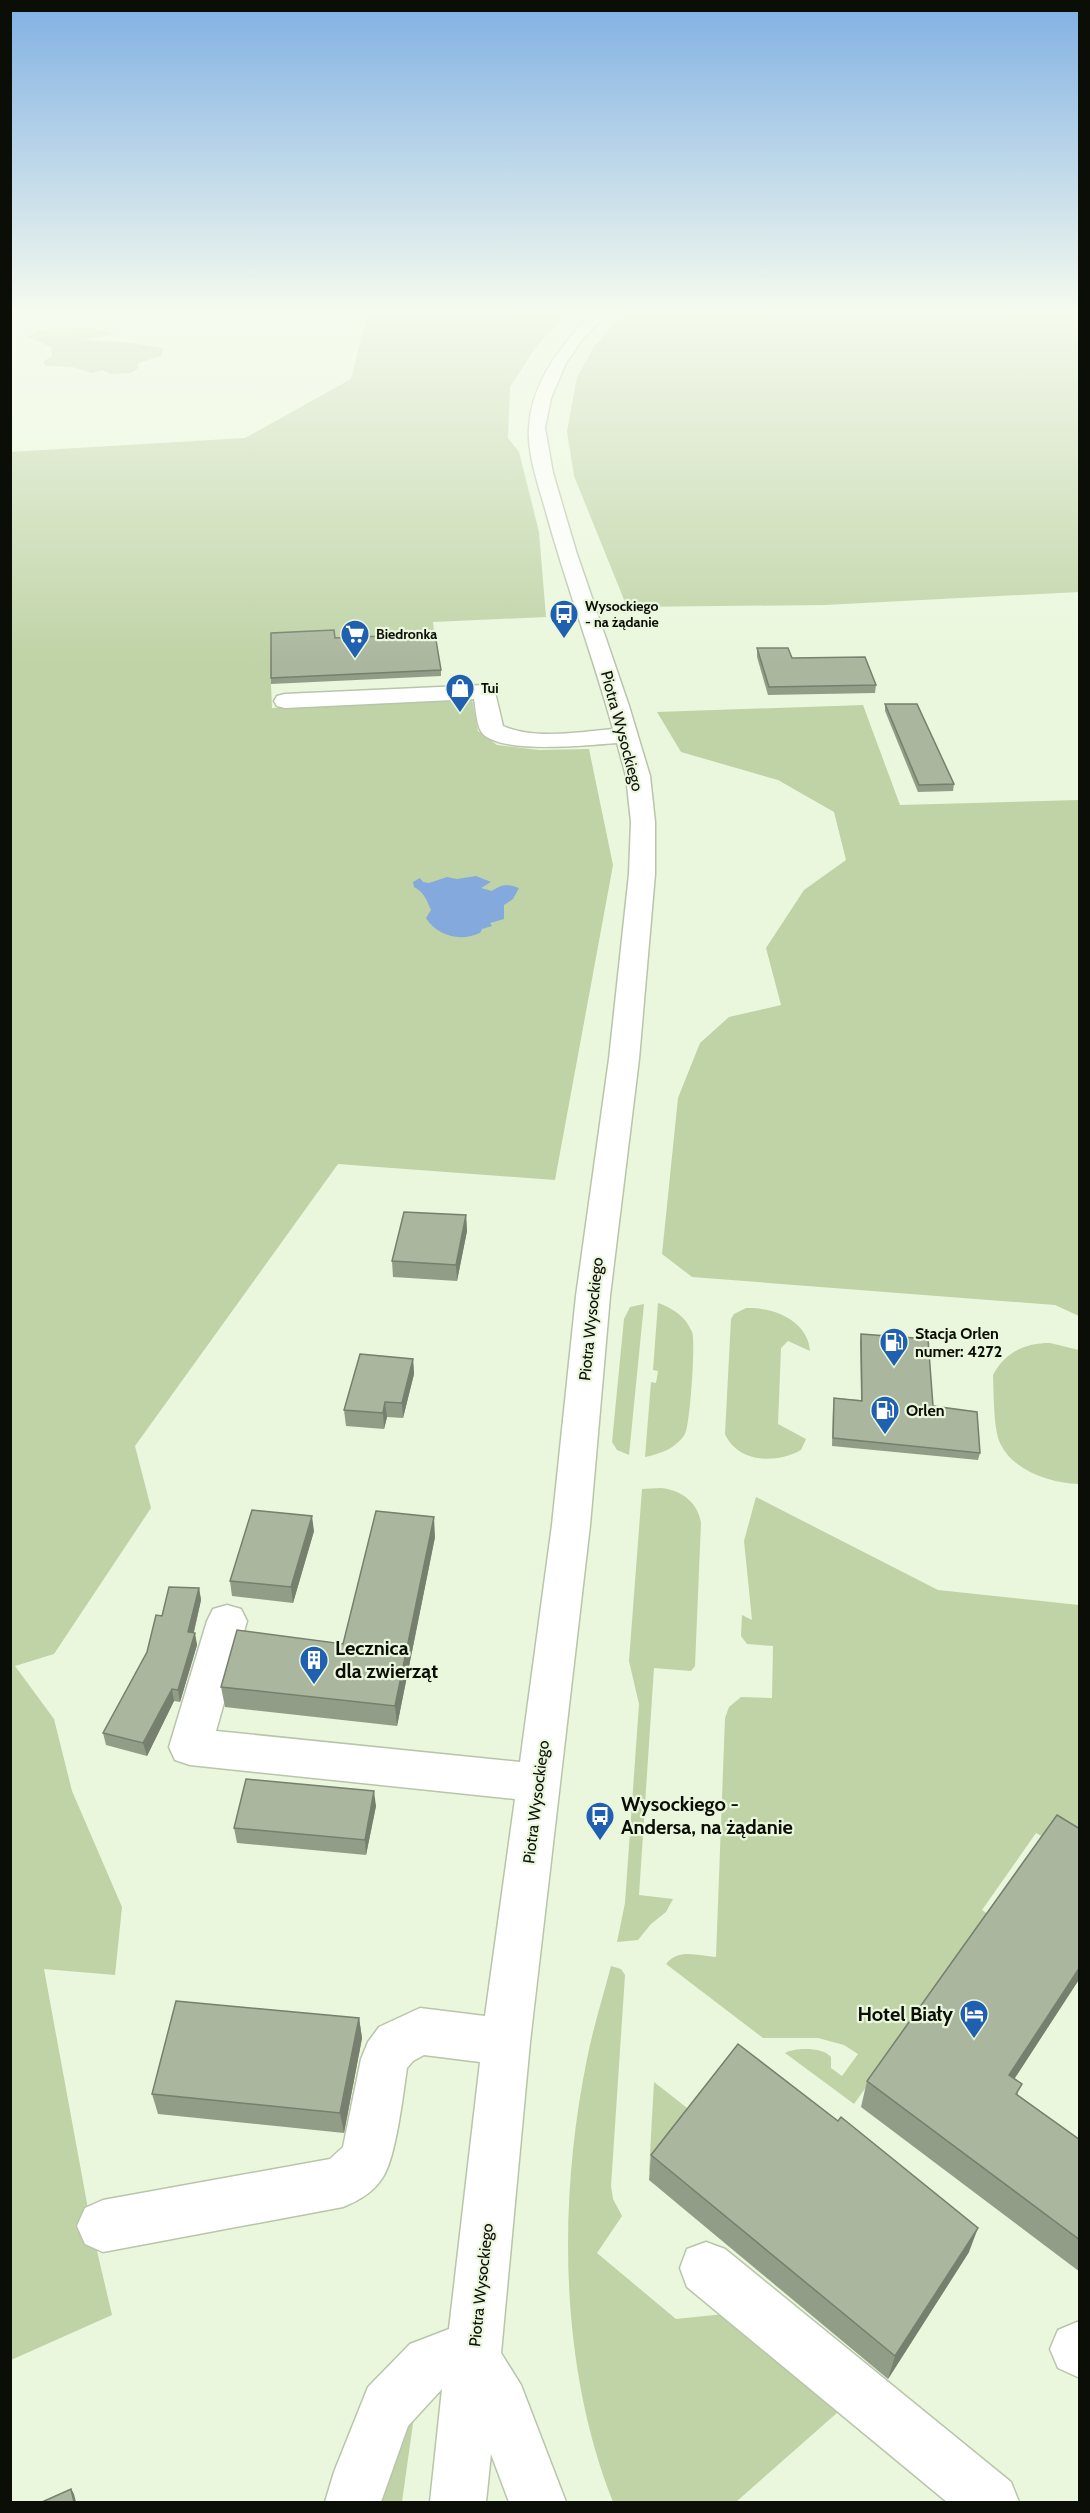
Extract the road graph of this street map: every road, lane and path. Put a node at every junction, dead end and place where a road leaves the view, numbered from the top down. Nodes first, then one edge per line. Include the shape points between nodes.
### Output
1 (537, 429) edge
2 (285, 701) dead end
3 (627, 735) junction
4 (227, 1621) dead end
5 (538, 1783) junction
6 (506, 2042) junction
7 (103, 2226) dead end
8 (706, 2268) dead end
9 (473, 2358) junction
10 (353, 2502) edge
11 (458, 2502) edge
12 (537, 2502) edge
13 (991, 2502) edge

1 - 3 street, Piotra Wysockiego via 544,473 563,540
2 - 3 street via 484,693 492,730 501,736 522,739
3 - 5 street, Piotra Wysockiego via 638,776 643,822 642,874 571,1525
4 - 5 street via 190,1746
5 - 6 street, Piotra Wysockiego
6 - 7 street via 420,2031 396,2044 385,2059 365,2160 343,2182
6 - 9 street, Piotra Wysockiego
8 - 13 street
9 - 10 street via 453,2355 429,2363 388,2407
9 - 11 street, Piotra Wysockiego
9 - 12 street, Piotra Wysockiego via 501,2406

